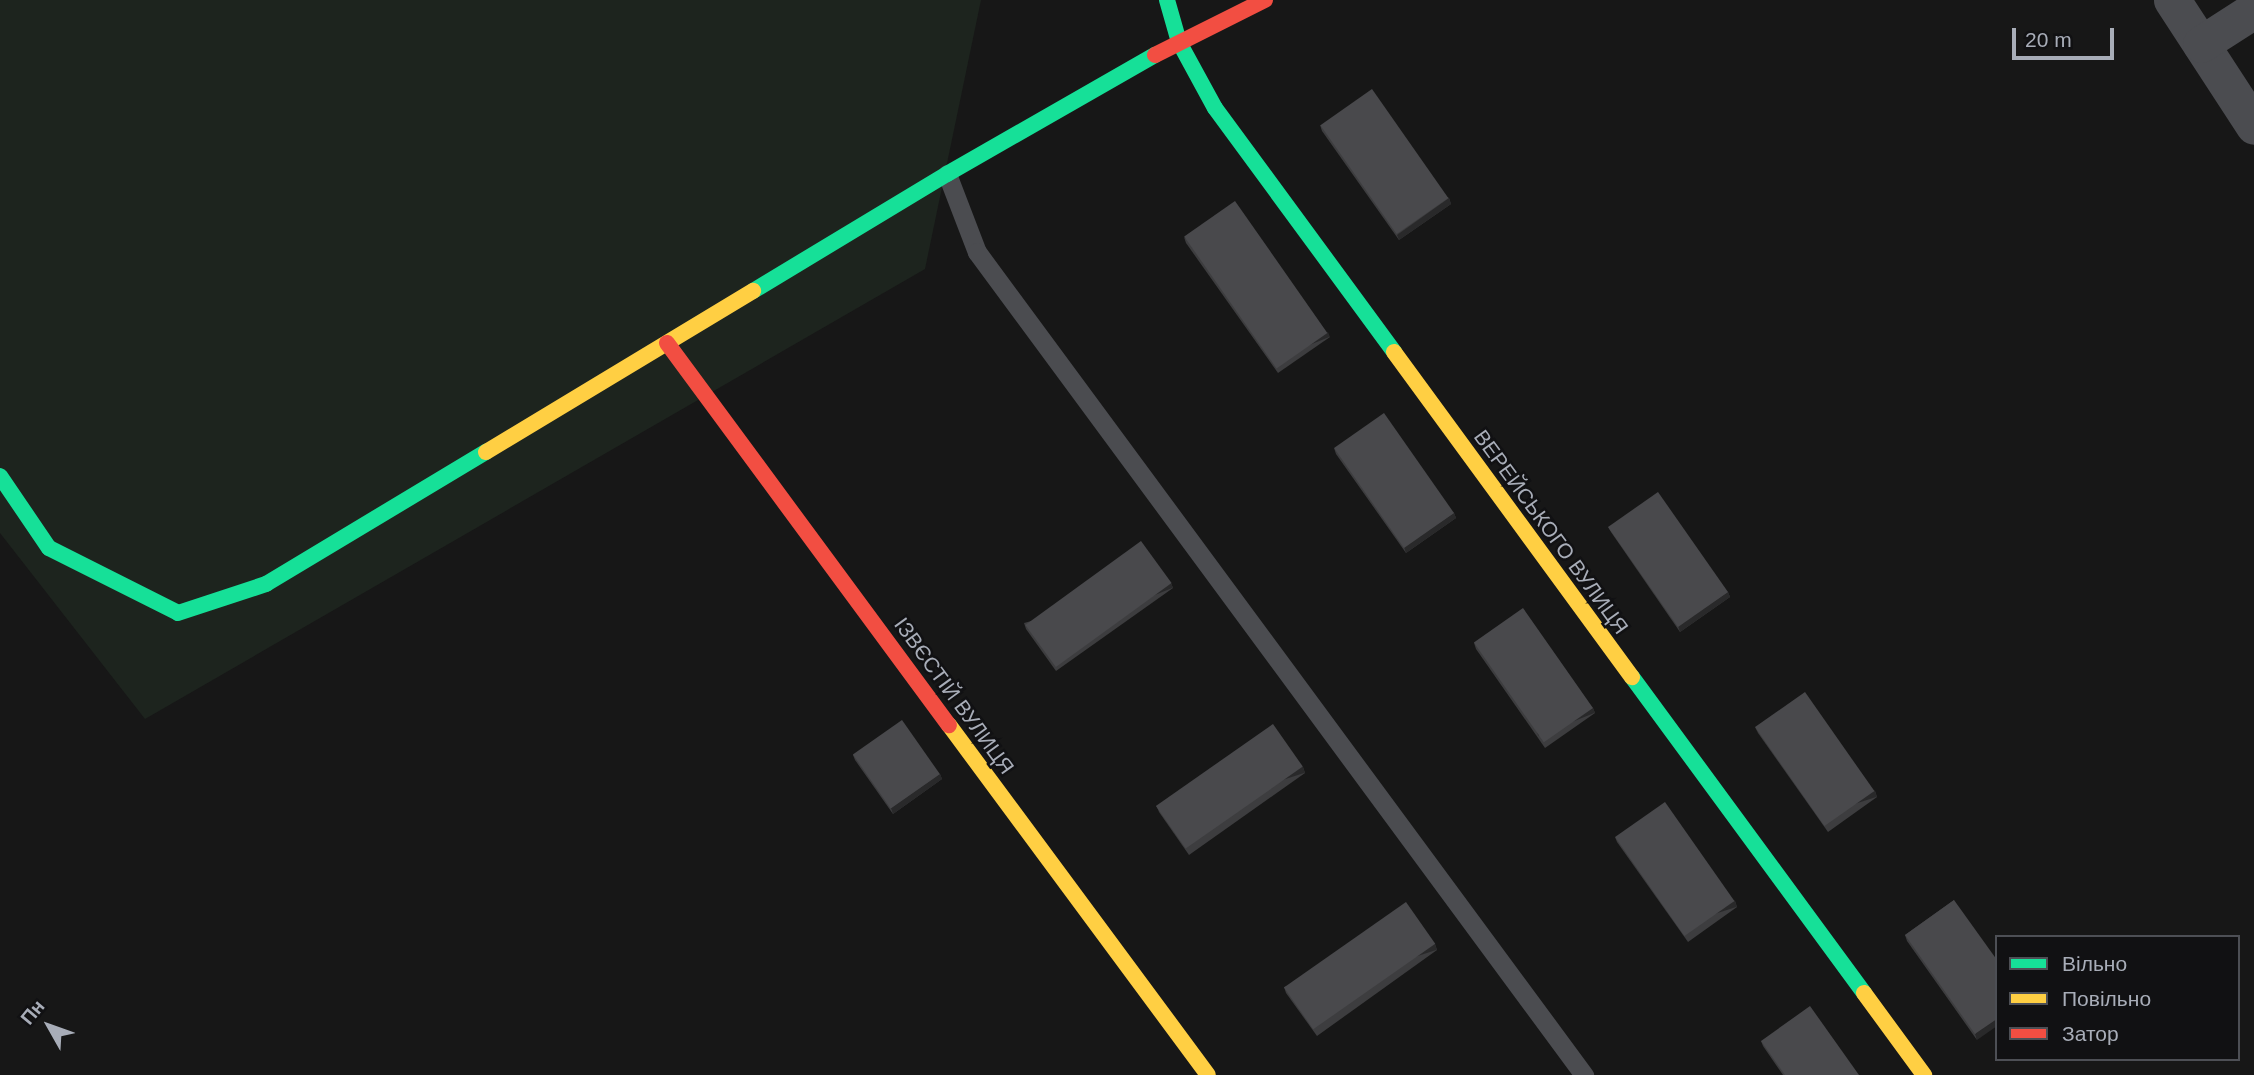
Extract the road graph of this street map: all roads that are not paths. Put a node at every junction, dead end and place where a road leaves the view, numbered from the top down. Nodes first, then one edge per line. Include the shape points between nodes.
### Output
1 (1167, 0) edge
2 (1265, 0) edge
3 (2172, 0) edge
4 (2254, 10) edge
5 (1179, 42) junction
6 (2201, 44) junction
7 (2254, 126) edge
8 (947, 174) junction
9 (667, 343) junction
10 (0, 476) edge
11 (1208, 1075) edge
12 (1584, 1075) edge
13 (1924, 1075) edge

1 - 5 street, ВЕРЕЙСЬКОГО ВУЛИЦЯ
2 - 5 street
3 - 6 street
4 - 6 street
5 - 8 street
5 - 13 street, ВЕРЕЙСЬКОГО ВУЛИЦЯ via 1215,108
6 - 7 street
8 - 9 street
8 - 12 lane via 977,252
9 - 10 street via 266,584 178,613 49,548
9 - 11 street, ІЗВЄСТІЙ ВУЛИЦЯ

